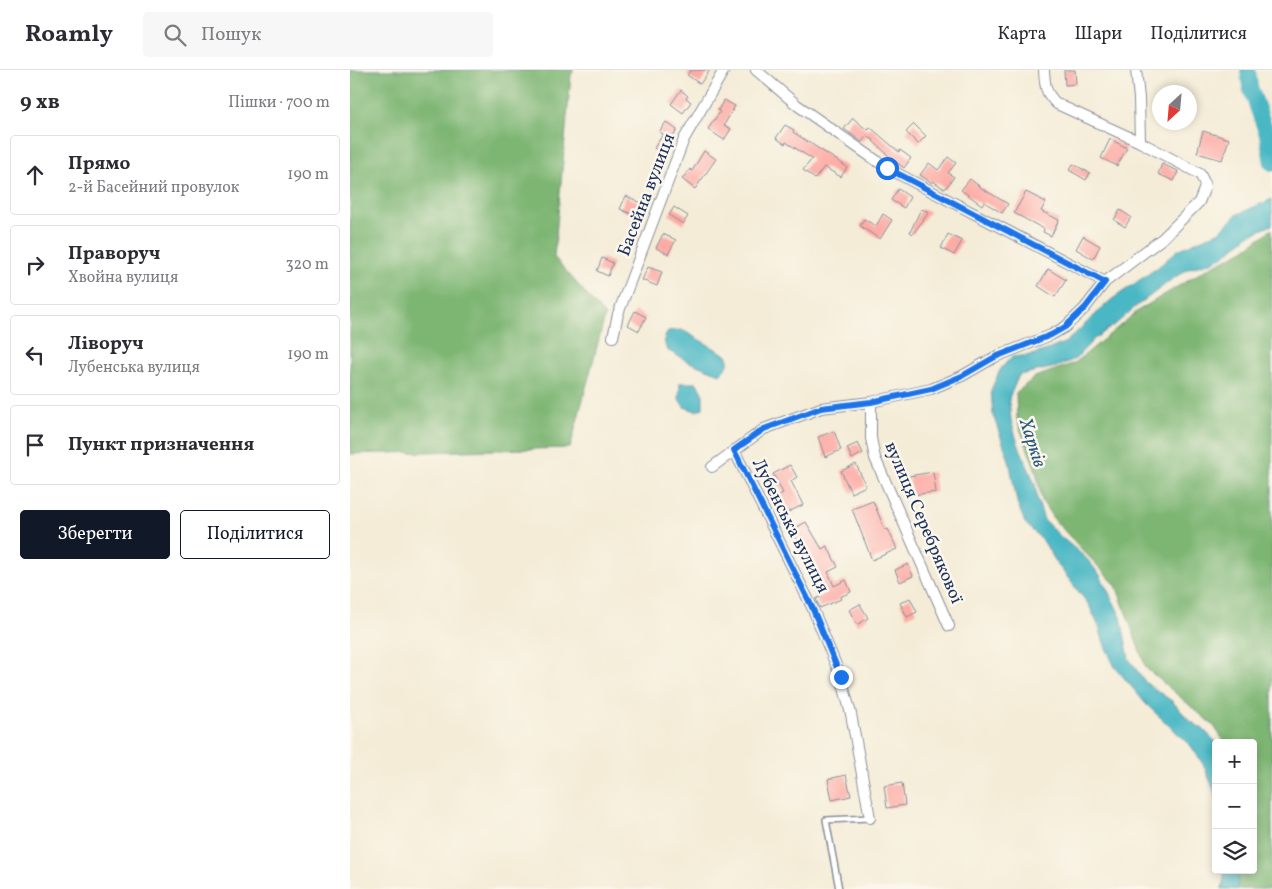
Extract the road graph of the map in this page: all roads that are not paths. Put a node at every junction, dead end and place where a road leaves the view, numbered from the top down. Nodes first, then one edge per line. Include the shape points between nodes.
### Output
1 (724, 70) edge
2 (756, 70) edge
3 (1044, 70) edge
4 (1136, 70) edge
5 (1140, 142) junction
6 (1105, 282) junction
7 (613, 337) dead end
8 (871, 402) junction
9 (734, 450) junction
10 (712, 467) dead end
11 (948, 626) dead end
12 (870, 818) joint
13 (839, 889) edge

1 - 7 street, Басейна вулиця via 684,139 618,314
2 - 6 street via 797,105 887,168
3 - 5 street via 1045,87 1057,104
4 - 5 street
5 - 6 street via 1196,171 1205,187 1199,202 1163,238
6 - 8 street via 1085,308 1051,335 1004,353 931,389
8 - 9 street via 821,408 764,429
8 - 11 street, вулиця Серебрякової via 871,438 877,465
9 - 10 street
9 - 12 street, Лубeнська вулиця via 812,607 841,677
12 - 13 lane via 826,820

